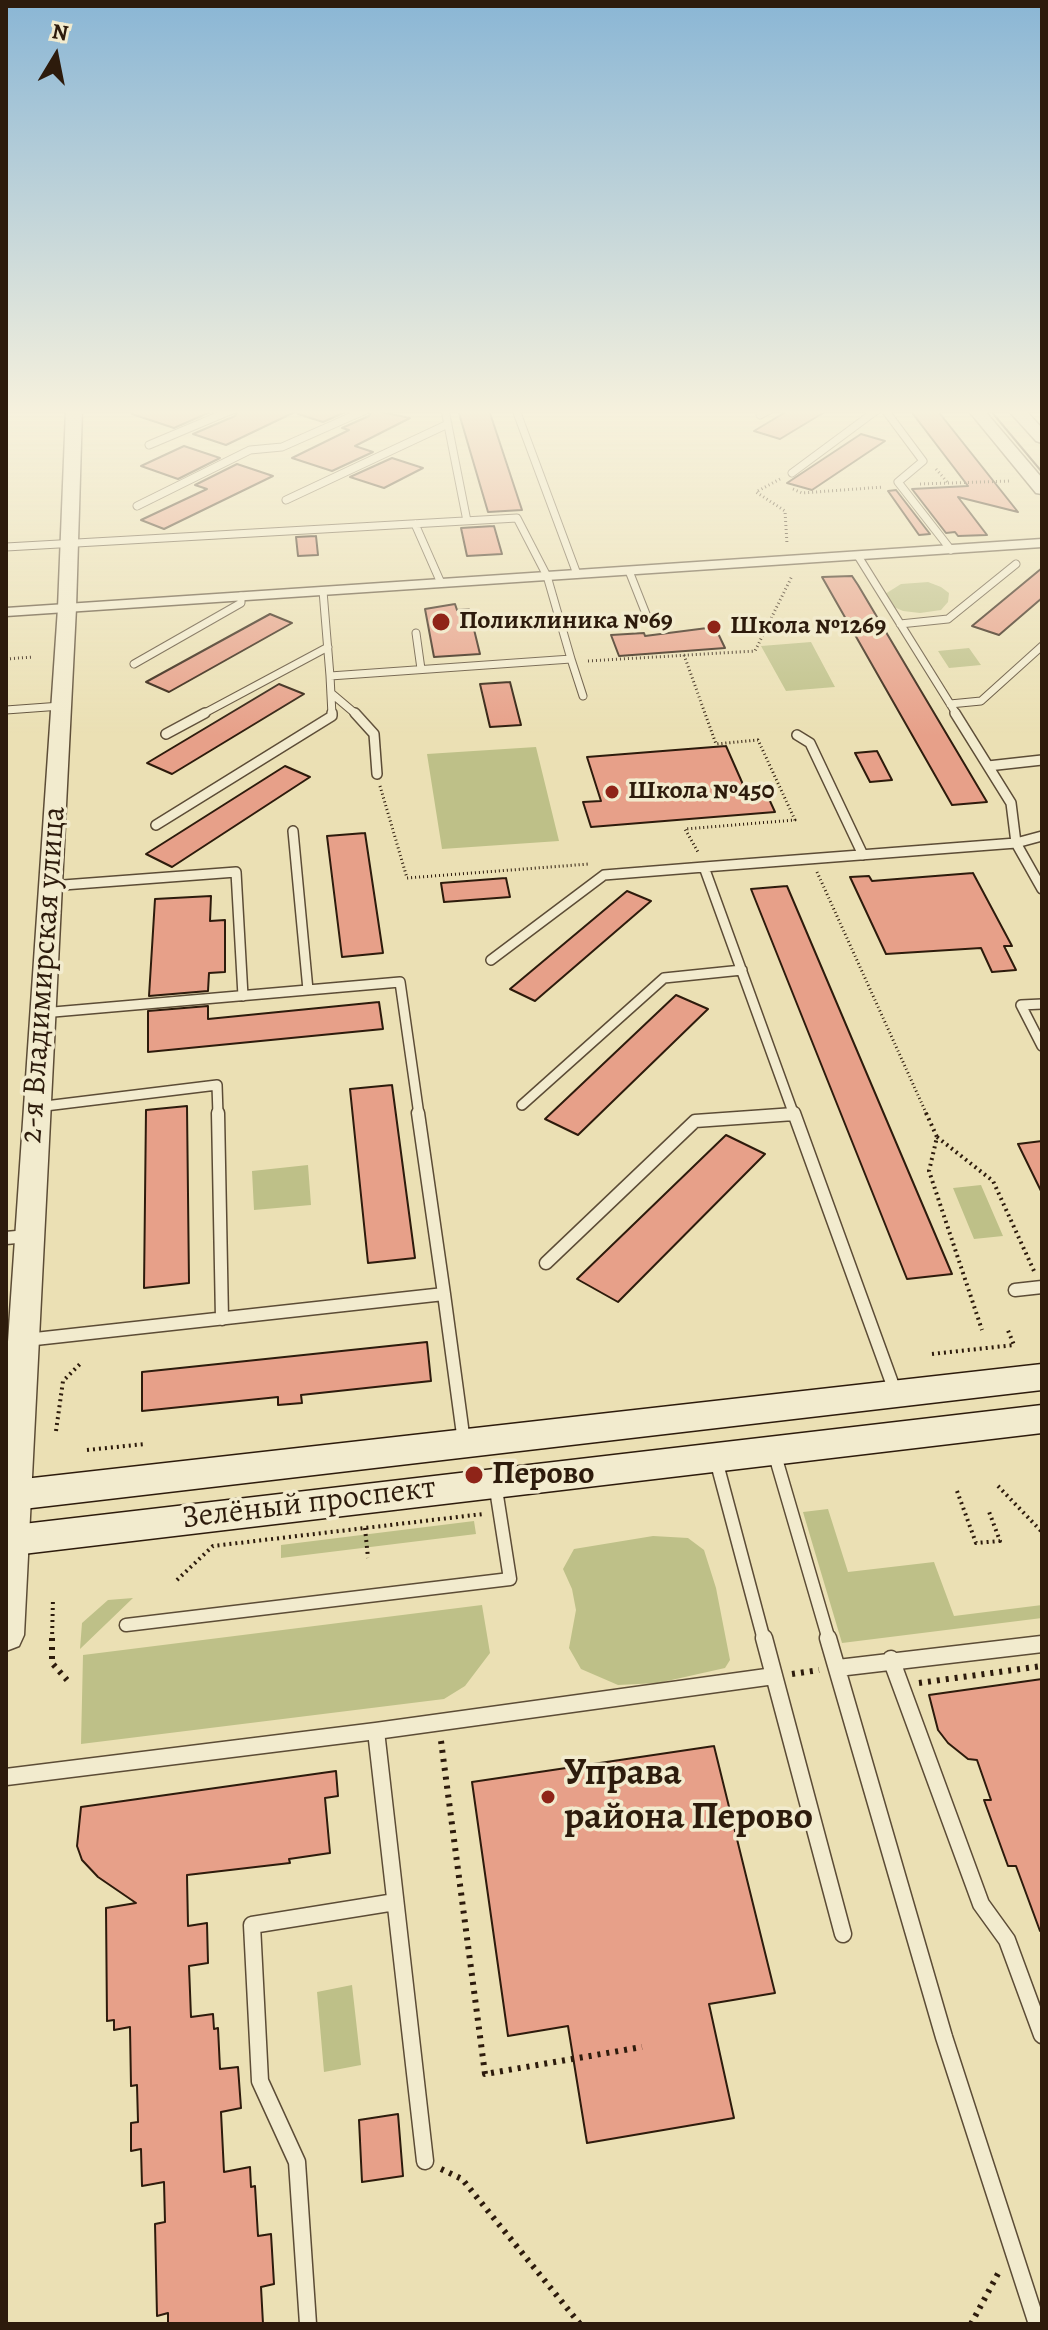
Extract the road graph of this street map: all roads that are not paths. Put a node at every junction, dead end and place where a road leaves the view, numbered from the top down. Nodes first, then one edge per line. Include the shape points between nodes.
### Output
1 (70, 519) edge
2 (505, 519) edge
3 (517, 519) edge
4 (556, 519) edge
5 (927, 519) edge
6 (467, 521) joint
7 (415, 524) junction
8 (69, 543) junction
9 (1042, 543) edge
10 (6, 547) edge
11 (951, 550) junction
12 (858, 556) junction
13 (1016, 564) dead end
14 (629, 571) junction
15 (577, 574) junction
16 (547, 576) junction
17 (441, 583) junction
18 (323, 591) junction
19 (241, 596) junction
20 (67, 608) junction
21 (6, 612) edge
22 (648, 619) dead end
23 (900, 624) junction
24 (416, 633) dead end
25 (1042, 646) edge
26 (328, 647) junction
27 (572, 660) junction
28 (134, 664) dead end
29 (421, 669) junction
30 (330, 676) junction
31 (331, 693) junction
32 (583, 696) dead end
33 (950, 704) junction
34 (61, 706) junction
35 (6, 710) edge
36 (166, 734) dead end
37 (797, 735) dead end
38 (1042, 760) edge
39 (988, 766) junction
40 (377, 774) road end
41 (156, 825) dead end
42 (293, 831) dead end
43 (1042, 836) edge
44 (1016, 843) junction
45 (863, 855) junction
46 (704, 867) junction
47 (50, 886) junction
48 (1042, 889) edge
49 (491, 960) dead end
50 (742, 970) junction
51 (308, 990) junction
52 (243, 996) junction
53 (1042, 1004) edge
54 (42, 1013) junction
55 (1042, 1046) edge
56 (522, 1105) dead end
57 (36, 1107) junction
58 (794, 1114) junction
59 (17, 1237) edge
60 (546, 1263) dead end
61 (1042, 1287) edge
62 (1015, 1290) dead end
63 (444, 1294) junction
64 (222, 1319) junction
65 (21, 1341) junction
66 (1042, 1377) edge
67 (896, 1395) junction
68 (1042, 1419) edge
69 (464, 1445) junction
70 (773, 1449) junction
71 (715, 1456) junction
72 (9, 1495) edge
73 (497, 1497) junction
74 (8, 1541) edge
75 (126, 1625) dead end
76 (6, 1635) edge
77 (1042, 1644) edge
78 (891, 1659) junction
79 (838, 1668) junction
80 (774, 1676) junction
81 (376, 1731) junction
82 (6, 1777) edge
83 (395, 1902) junction
84 (843, 1934) dead end
85 (1042, 2035) edge
86 (425, 2161) road end
87 (308, 2324) edge
88 (1037, 2324) edge

1 - 8 street, 2-я Владимирская улица
2 - 6 lane
3 - 16 lane
4 - 15 lane
5 - 11 lane
6 - 7 lane
7 - 8 lane
7 - 17 lane
8 - 10 lane
8 - 20 street, 2-я Владимирская улица
9 - 11 street
11 - 12 street
12 - 14 street
12 - 23 lane
13 - 23 lane via 948,619
14 - 15 street
14 - 22 lane
15 - 16 street
16 - 17 street
16 - 27 lane
17 - 18 street
18 - 19 street
18 - 26 lane
19 - 20 street
19 - 28 lane via 241,603
20 - 21 street
20 - 34 street, 2-я Владимирская улица
23 - 33 lane
24 - 29 lane
25 - 33 lane via 981,701
26 - 30 lane
26 - 36 lane
27 - 29 lane
27 - 32 lane
29 - 30 lane
30 - 31 lane
31 - 40 lane via 374,734
31 - 41 lane via 332,716
33 - 39 lane
34 - 35 lane
34 - 47 street, 2-я Владимирская улица
37 - 45 lane via 810,743
38 - 39 lane
39 - 44 lane via 1011,803
42 - 51 lane
43 - 44 lane
44 - 45 lane
44 - 48 lane
45 - 46 lane
46 - 49 lane via 604,875
46 - 50 lane
47 - 52 lane via 236,872
47 - 54 street, 2-я Владимирская улица
50 - 56 lane via 664,978
50 - 58 lane
51 - 52 lane
51 - 63 lane via 400,982
52 - 54 lane
53 - 55 lane via 1021,1005
54 - 57 street, 2-я Владимирская улица
57 - 59 street, 2-я Владимирская улица
57 - 64 lane via 217,1085
58 - 60 lane via 695,1121
58 - 67 lane
59 - 65 street, 2-я Владимирская улица
61 - 62 lane
63 - 64 lane
63 - 69 lane
64 - 65 lane
65 - 72 street, 2-я Владимирская улица
66 - 67 main road, Зелёный проспект
67 - 69 main road, Зелёный проспект
68 - 70 main road, Зелёный проспект
69 - 72 main road, Зелёный проспект
70 - 71 main road, Зелёный проспект
70 - 79 lane
71 - 73 main road, Зелёный проспект
71 - 80 lane
72 - 74 street, 2-я Владимирская улица
73 - 74 main road, Зелёный проспект
73 - 75 lane via 510,1579
74 - 76 street, 2-я Владимирская улица
77 - 78 lane
78 - 79 lane
78 - 85 lane via 981,1904 1007,1940
79 - 88 lane via 944,2037
80 - 81 lane
80 - 84 lane
81 - 82 lane
81 - 83 lane
83 - 86 lane
83 - 87 lane via 252,1925 260,2081 297,2162

